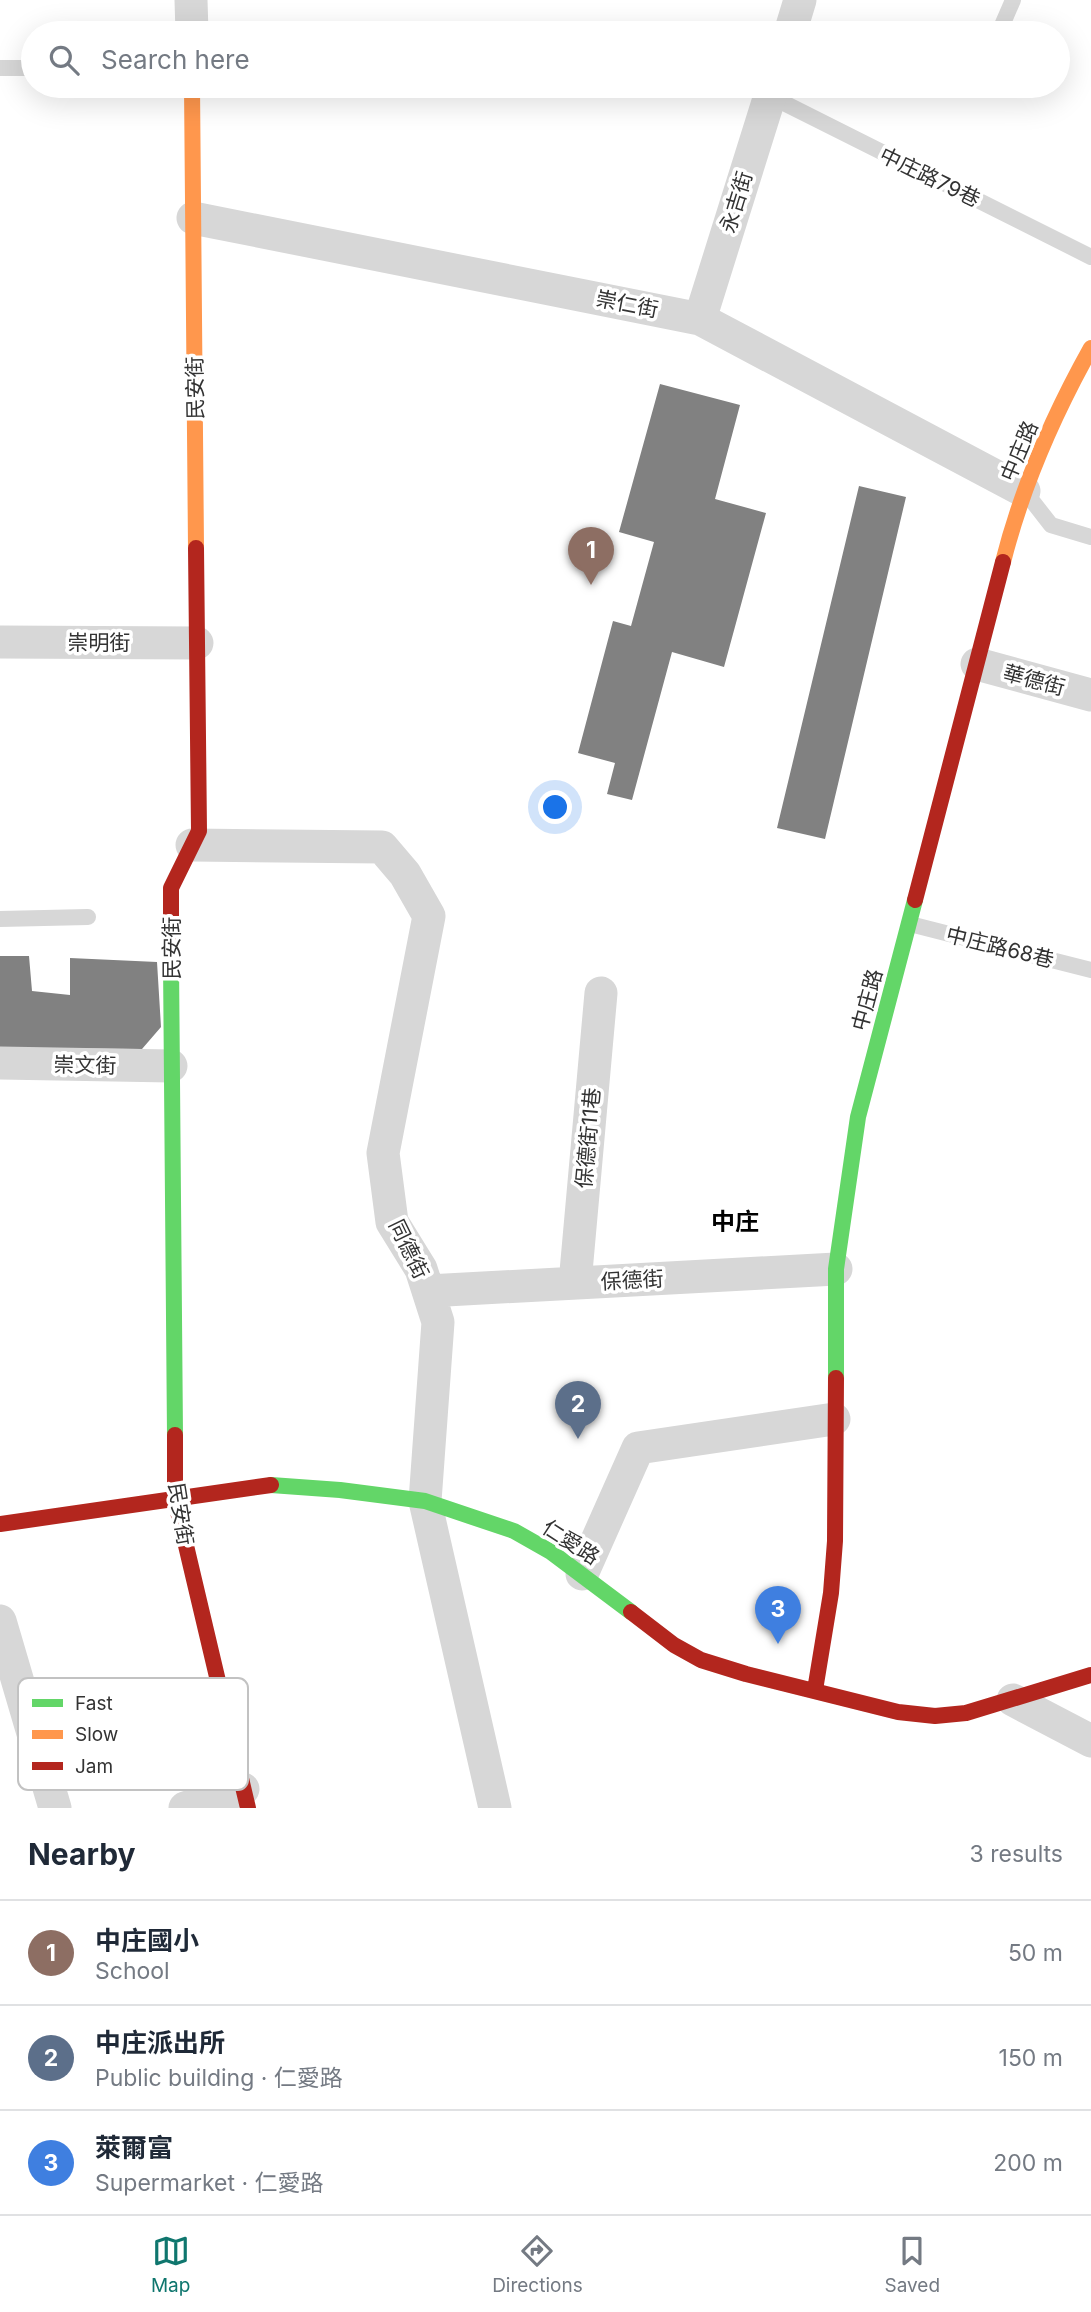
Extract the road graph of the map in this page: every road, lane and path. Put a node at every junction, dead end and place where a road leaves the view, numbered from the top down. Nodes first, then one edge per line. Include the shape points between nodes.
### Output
1 (191, 0) edge
2 (800, 0) edge
3 (1013, 0) edge
4 (192, 21) edge
5 (794, 21) edge
6 (1004, 21) edge
7 (0, 68) edge
8 (21, 68) edge
9 (192, 98) edge
10 (760, 98) edge
11 (780, 98) edge
12 (193, 218) junction
13 (1091, 257) edge
14 (700, 319) junction
15 (1091, 348) edge
16 (1074, 377) junction
17 (1091, 381) edge
18 (1024, 491) junction
19 (1091, 537) edge
20 (0, 642) edge
21 (197, 643) junction
22 (977, 664) junction
23 (1091, 695) edge
24 (192, 845) junction
25 (88, 917) dead end
26 (0, 919) edge
27 (910, 924) junction
28 (1091, 970) edge
29 (601, 993) dead end
30 (0, 1063) edge
31 (171, 1066) junction
32 (836, 1269) junction
33 (575, 1283) junction
34 (428, 1291) junction
35 (834, 1419) junction
36 (174, 1499) junction
37 (425, 1502) junction
38 (0, 1524) edge
39 (582, 1574) junction
40 (0, 1620) edge
41 (1091, 1675) edge
42 (217, 1678) edge
43 (18, 1682) edge
44 (815, 1689) junction
45 (1013, 1700) junction
46 (1091, 1741) edge
47 (50, 1790) edge
48 (245, 1798) edge
49 (55, 1808) edge
50 (185, 1808) edge
51 (495, 1808) edge

1 - 4 street
2 - 5 street
3 - 6 lane
7 - 8 lane
9 - 12 street, 民安街
10 - 14 street, 永吉街
11 - 13 lane, 中庄路79巷
12 - 14 street, 崇仁街
12 - 21 street, 民安街
14 - 18 street, 崇仁街
15 - 16 street, 中庄路
16 - 17 lane
16 - 18 street, 中庄路
18 - 19 lane via 1051,525
18 - 22 street, 中庄路
20 - 21 street, 崇明街
21 - 24 street, 民安街 via 199,831
22 - 23 street, 華德街
22 - 27 street, 中庄路
24 - 31 street, 民安街 via 171,888
24 - 34 street, 同德街 via 382,847 405,874 429,916 383,1153 392,1223 421,1269
25 - 26 lane
27 - 28 lane, 中庄路68巷
27 - 32 street, 中庄路 via 858,1117
29 - 33 street, 保德街11巷
30 - 31 street, 崇文街
31 - 36 street, 民安街
32 - 33 street, 保德街
32 - 35 street, 中庄路
33 - 34 street, 保德街
34 - 37 street, 同德街 via 438,1322
35 - 39 street via 638,1448
35 - 44 street, 中庄路 via 835,1541
36 - 37 street, 仁愛路 via 274,1485
36 - 38 street, 仁愛路
36 - 42 street, 民安街
37 - 39 street, 仁愛路 via 514,1531
37 - 51 street, 同德街
39 - 44 street, 仁愛路 via 674,1645 701,1660
40 - 43 street
41 - 45 street, 仁愛路
44 - 45 street, 仁愛路 via 898,1712 935,1716
45 - 46 street
47 - 49 street
48 - 50 street

